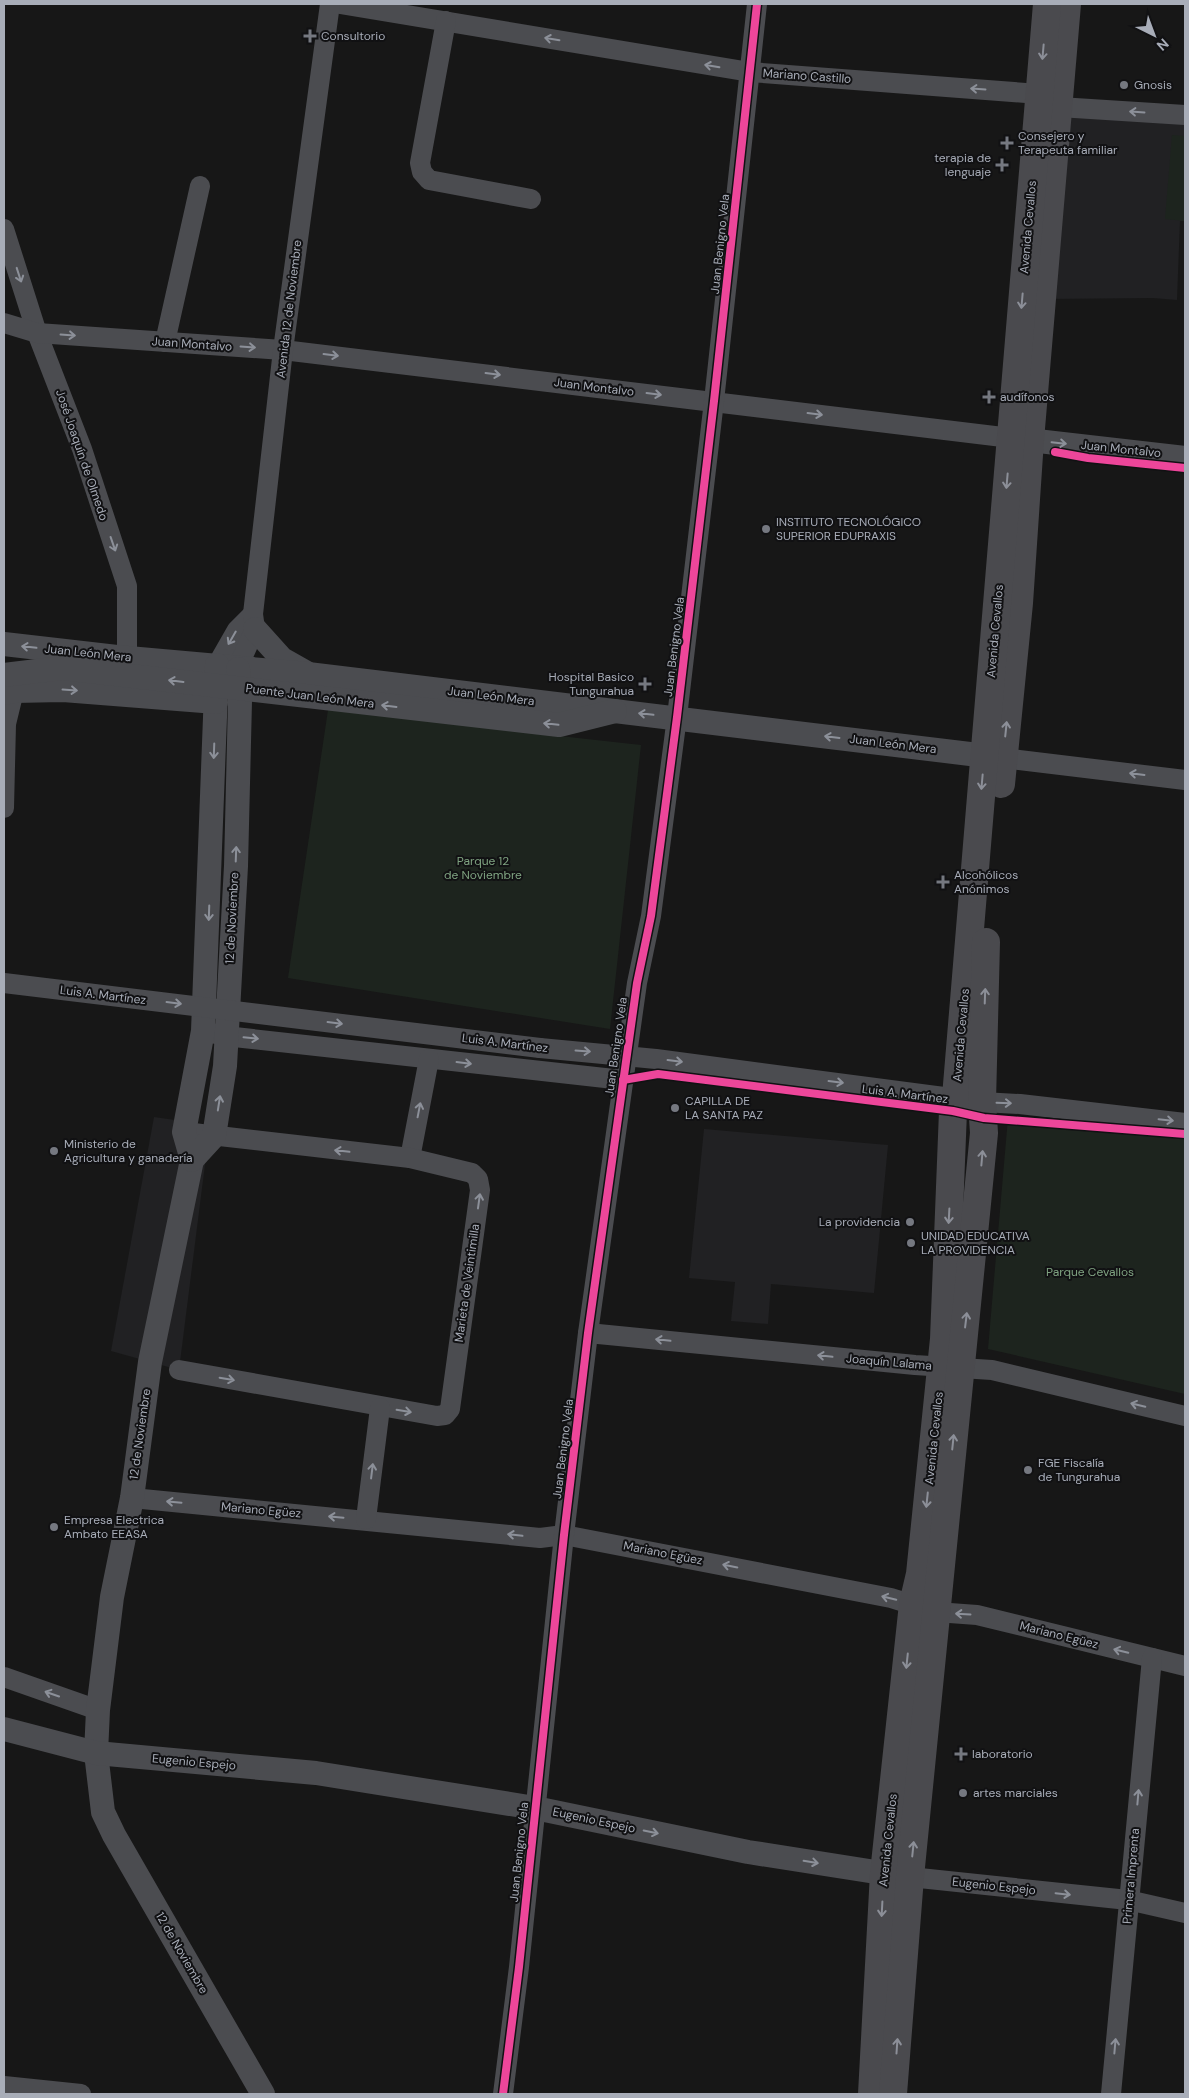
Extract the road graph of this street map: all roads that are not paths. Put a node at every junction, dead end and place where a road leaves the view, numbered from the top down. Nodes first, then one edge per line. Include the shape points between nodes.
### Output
1 (330, 4) edge
2 (340, 4) edge
3 (757, 4) edge
4 (1047, 4) edge
5 (1067, 4) edge
6 (446, 21) junction
7 (750, 72) junction
8 (1049, 100) junction
9 (1185, 115) edge
10 (200, 186) dead end
11 (531, 199) dead end
12 (4, 229) edge
13 (4, 323) edge
14 (37, 334) junction
15 (165, 342) junction
16 (283, 350) junction
17 (714, 401) junction
18 (1021, 439) junction
19 (1185, 458) edge
20 (254, 622) junction
21 (4, 644) edge
22 (127, 658) junction
23 (228, 666) junction
24 (308, 674) junction
25 (6, 683) edge
26 (216, 702) junction
27 (615, 710) junction
28 (677, 717) junction
29 (5, 723) edge
30 (994, 757) junction
31 (1185, 780) edge
32 (4, 808) edge
33 (4, 983) edge
34 (214, 1033) junction
35 (626, 1057) junction
36 (429, 1059) junction
37 (623, 1080) junction
38 (969, 1100) junction
39 (1185, 1123) edge
40 (184, 1132) junction
41 (214, 1136) junction
42 (410, 1158) junction
43 (192, 1160) junction
44 (588, 1333) junction
45 (951, 1368) junction
46 (179, 1370) dead end
47 (380, 1408) junction
48 (1185, 1416) edge
49 (132, 1498) junction
50 (366, 1519) junction
51 (564, 1535) junction
52 (924, 1608) junction
53 (1152, 1658) junction
54 (1185, 1666) edge
55 (4, 1677) edge
56 (98, 1710) junction
57 (4, 1729) edge
58 (96, 1753) junction
59 (535, 1808) junction
60 (884, 1873) junction
61 (910, 1877) junction
62 (1128, 1900) junction
63 (1185, 1913) edge
64 (4, 2086) edge
65 (74, 2094) edge
66 (263, 2094) edge
67 (502, 2094) edge
68 (872, 2094) edge
69 (893, 2094) edge
70 (1111, 2094) edge

1 - 16 street, Avenida 12 de Noviembre
2 - 6 street, Mariano Castillo
3 - 7 street, Juan Benigno Vela
4 -> 8 main road, Avenida Cevallos
5 - 8 main road, Avenida Cevallos
7 -> 6 street, Mariano Castillo
6 - 11 street via 420,163 422,172 429,180
8 -> 7 street, Mariano Castillo
7 - 17 street, Juan Benigno Vela
9 -> 8 street, Mariano Castillo
8 - 18 main road, Avenida Cevallos
10 - 15 street
12 -> 14 street, José Joaquín de Olmedo
13 - 14 street, Juan Montalvo
14 -> 15 street, Juan Montalvo
14 -> 22 street, José Joaquín de Olmedo via 82,449 127,586
15 -> 16 street, Juan Montalvo
16 -> 17 street, Juan Montalvo
16 - 20 street, Avenida 12 de Noviembre
17 -> 18 street, Juan Montalvo
17 - 28 street, Juan Benigno Vela
18 -> 19 street, Juan Montalvo
18 - 30 main road, Avenida Cevallos
20 - 23 street via 237,630
20 - 24 street via 282,659
22 -> 21 street, Juan León Mera
22 - 23 street, Juan León Mera
23 - 24 street, Juan León Mera
23 - 26 street, 12 de Noviembre
34 -> 23 street, 12 de Noviembre via 236,866 240,702
24 - 27 street, Juan León Mera
25 -> 26 street
27 -> 25 street, Puente Juan León Mera, bridge via 559,725 62,668
25 - 29 street
26 -> 34 street, 12 de Noviembre
28 -> 27 street, Juan León Mera
30 -> 28 street, Juan León Mera
28 - 35 street, Juan Benigno Vela via 651,916
29 - 32 street
31 -> 30 street, Juan León Mera
30 - 38 main road, Avenida Cevallos
33 -> 35 street, Luis A. Martínez, bridge
34 -> 36 street, Luis A. Martínez
34 - 40 street, 12 de Noviembre
41 -> 34 street, 12 de Noviembre via 225,1066
35 - 37 street, Juan Benigno Vela
35 -> 38 street, Luis A. Martínez
36 -> 37 street, Luis A. Martínez
42 -> 36 street
37 - 44 street, Juan Benigno Vela
38 -> 39 street, Luis A. Martínez
38 - 45 main road, Avenida Cevallos via 953,1111
40 - 41 street, Marieta de Veintimilla
40 - 43 street, 12 de Noviembre
42 -> 41 street, Marieta de Veintimilla
41 - 43 street
47 -> 42 street, Marieta de Veintimilla via 437,1416 445,1416 450,1409 480,1190 478,1179 472,1173
43 - 49 street, 12 de Noviembre via 150,1362
45 -> 44 street, Joaquín Lalama
44 - 51 street, Juan Benigno Vela
48 -> 45 street, Joaquín Lalama via 992,1370
45 - 52 main road, Avenida Cevallos
46 -> 47 street, Marieta de Veintimilla
50 -> 47 street
50 -> 49 street, Mariano Egüez
49 - 56 street, 12 de Noviembre via 112,1597
51 -> 50 street, Mariano Egüez via 540,1538
52 -> 51 street, Mariano Egüez via 890,1598
51 - 59 street, Juan Benigno Vela
53 -> 52 street, Mariano Egüez via 976,1615
52 -> 60 main road, Avenida Cevallos
61 -> 52 main road, Avenida Cevallos
53 - 54 street, Mariano Egüez
62 -> 53 street, Primera Imprenta
56 -> 55 street
56 - 58 street, 12 de Noviembre
57 - 58 street, Eugenio Espejo
58 - 59 street, Eugenio Espejo via 316,1773
58 - 66 street, 12 de Noviembre via 103,1812
59 -> 60 street, Eugenio Espejo via 748,1852
59 - 67 street, Juan Benigno Vela via 520,1967
60 - 61 street, Eugenio Espejo
60 -> 68 main road, Avenida Cevallos
61 -> 62 street, Eugenio Espejo
69 -> 61 main road, Avenida Cevallos
62 - 63 street, Eugenio Espejo
70 -> 62 street, Primera Imprenta
64 - 65 street

